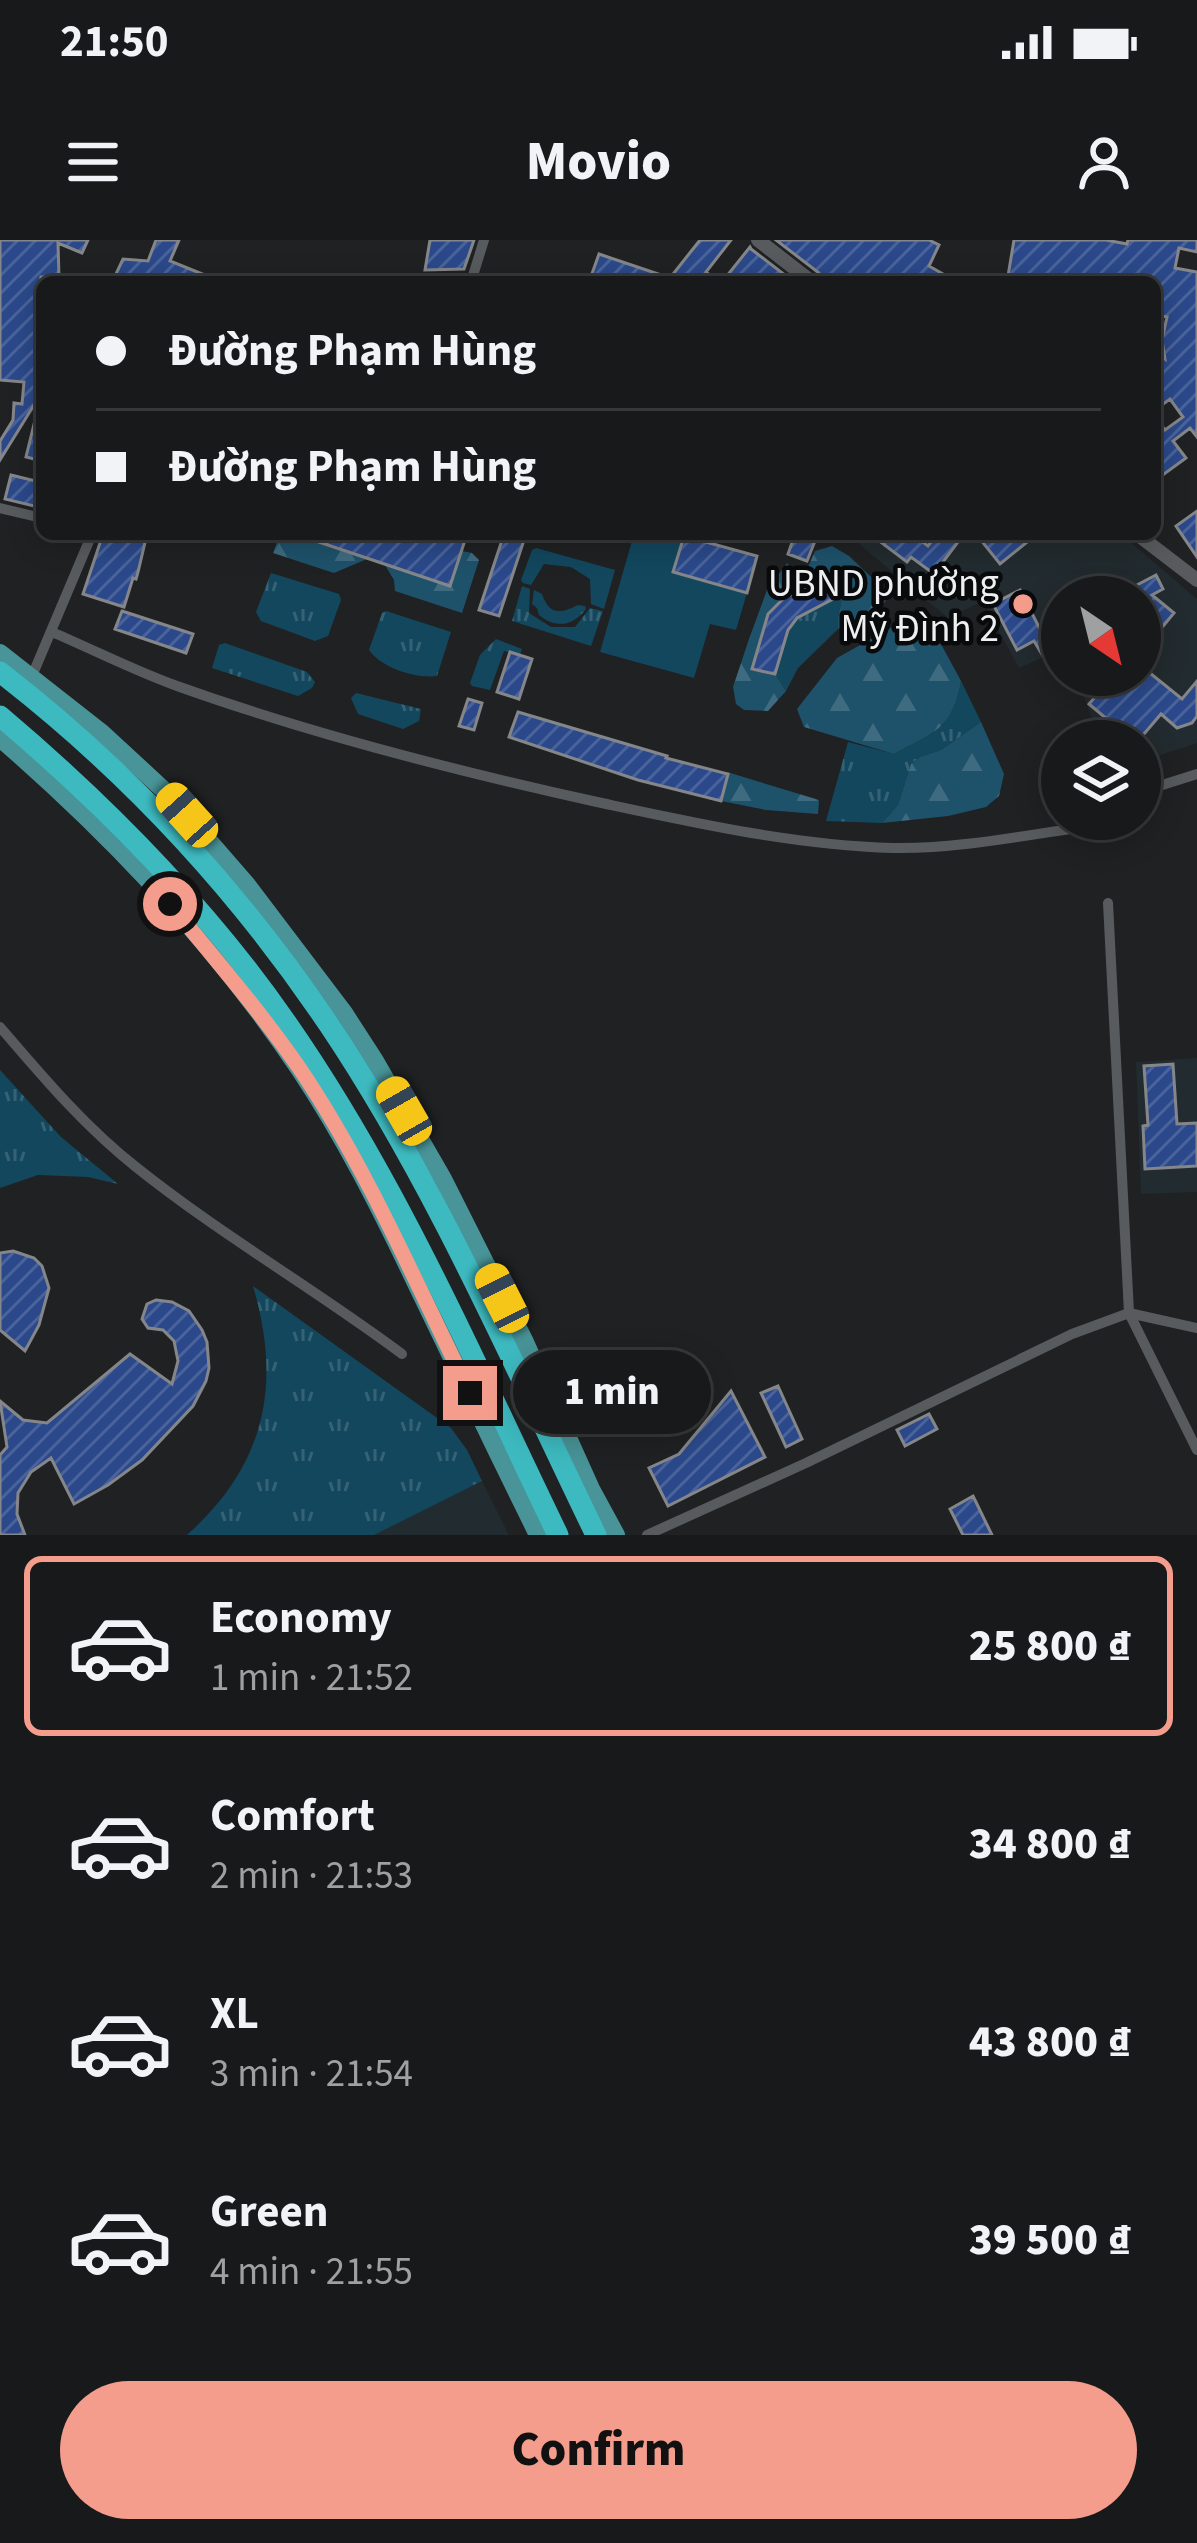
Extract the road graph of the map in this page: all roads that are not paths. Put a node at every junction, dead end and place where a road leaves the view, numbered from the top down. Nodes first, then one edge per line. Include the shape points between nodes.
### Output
1 (484, 240) edge
2 (758, 240) edge
3 (472, 276) edge
4 (804, 276) edge
5 (0, 508) edge
6 (33, 516) dead end
7 (90, 540) edge
8 (1145, 540) edge
9 (1196, 577) edge
10 (52, 632) junction
11 (0, 653) edge
12 (0, 672) edge
13 (32, 676) junction
14 (0, 716) edge
15 (0, 738) edge
16 (1197, 774) edge
17 (1161, 785) edge
18 (1041, 833) edge
19 (1108, 903) dead end
20 (0, 1027) edge
21 (404, 1111) junction
22 (344, 1144) junction
23 (1129, 1313) junction
24 (1197, 1328) edge
25 (402, 1354) dead end
26 (1197, 1450) edge
27 (538, 1535) edge
28 (558, 1535) edge
29 (596, 1535) edge
30 (616, 1535) edge
31 (647, 1535) edge

1 - 3 street
2 - 4 street
5 - 6 street
7 - 10 street
8 - 9 street
10 - 13 street
10 - 18 street via 174,685 369,747 715,828 897,848
11 - 13 main road
12 - 29 highway via 158,812 331,1027 418,1174
13 - 21 main road via 168,794 233,868 335,1000
14 - 28 highway via 71,776 192,901 302,1046 388,1190
15 - 22 main road via 170,904 301,1071
16 - 17 street
19 - 23 street
20 - 25 street via 131,1164
21 - 22 main road
21 - 30 main road
22 - 27 main road
23 - 24 street
23 - 26 street
23 - 31 street

